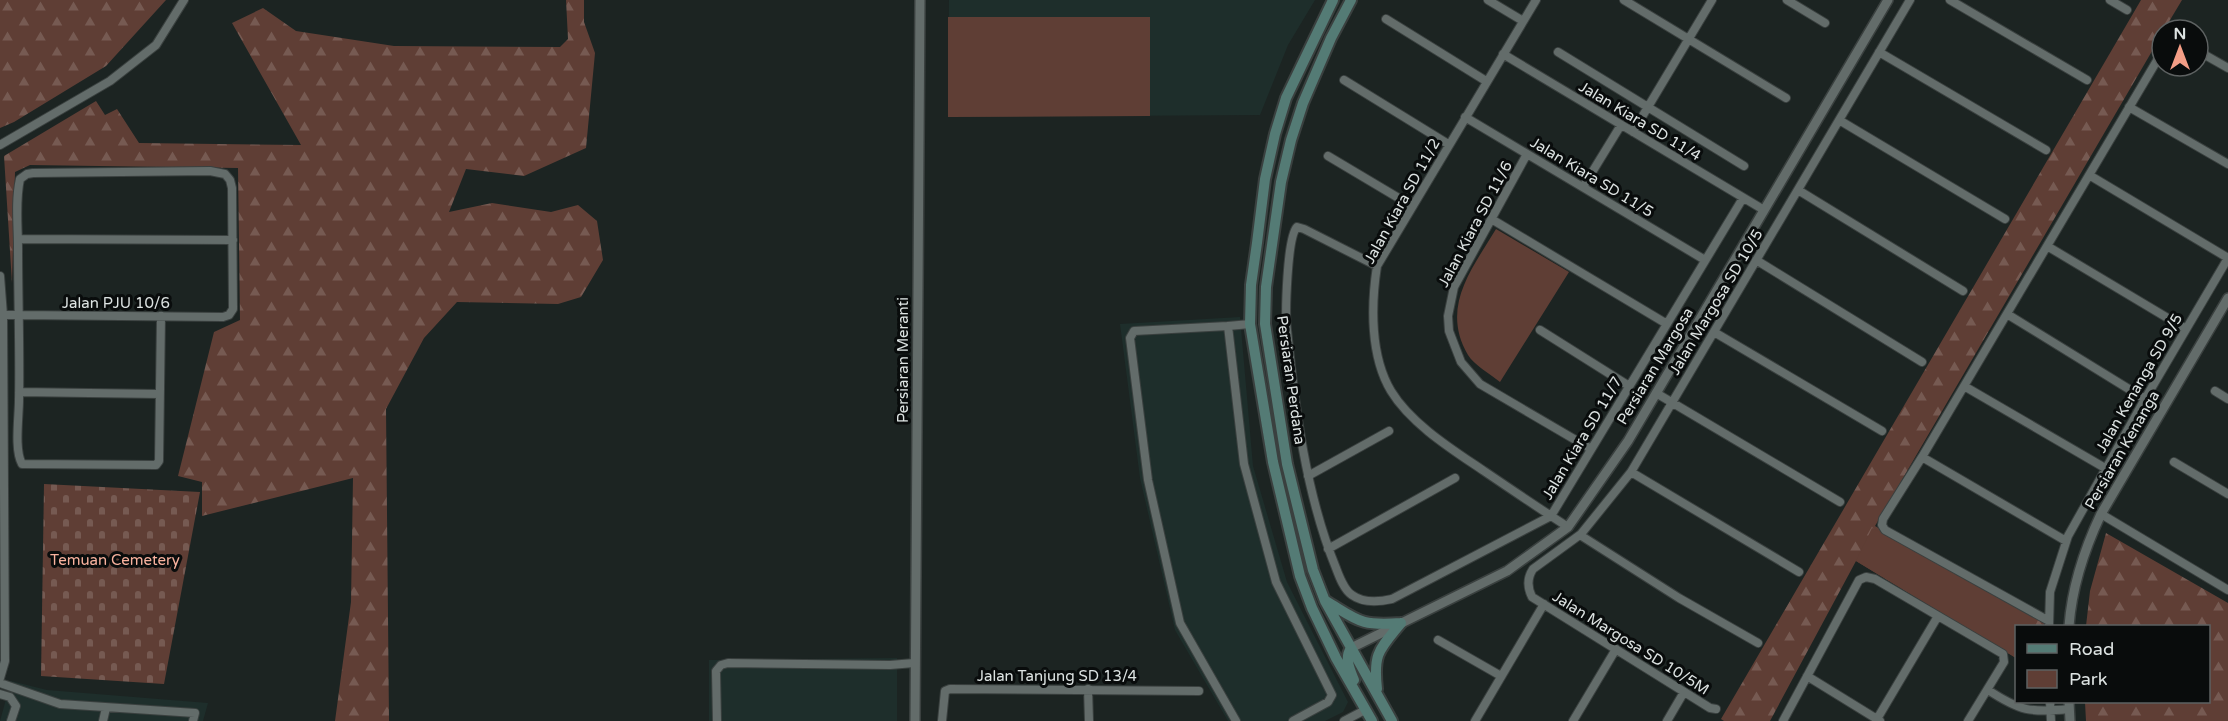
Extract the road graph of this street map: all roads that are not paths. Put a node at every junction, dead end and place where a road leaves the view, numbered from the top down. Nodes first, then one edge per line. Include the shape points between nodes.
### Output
1 (184, 0) edge
2 (921, 0) edge
3 (1334, 0) edge
4 (1351, 0) edge
5 (1488, 0) edge
6 (1536, 0) edge
7 (1624, 0) edge
8 (1712, 0) edge
9 (1787, 0) edge
10 (1888, 0) edge
11 (1910, 0) edge
12 (1950, 0) edge
13 (2110, 0) edge
14 (2127, 10) dead end
15 (1386, 19) dead end
16 (1523, 21) junction
17 (1825, 23) dead end
18 (1689, 39) junction
19 (1558, 52) dead end
20 (1879, 52) junction
21 (1503, 54) junction
22 (2210, 58) edge
23 (2228, 68) edge
24 (2150, 72) edge
25 (1344, 80) dead end
26 (2087, 80) dead end
27 (1486, 81) junction
28 (1786, 98) dead end
29 (1648, 107) junction
30 (2129, 107) junction
31 (1465, 117) junction
32 (1839, 120) junction
33 (1621, 125) junction
34 (1633, 132) junction
35 (1448, 144) junction
36 (0, 145) edge
37 (2046, 150) dead end
38 (1527, 154) junction
39 (1328, 156) dead end
40 (2228, 164) edge
41 (1744, 166) dead end
42 (2089, 176) junction
43 (1583, 187) junction
44 (1798, 190) junction
45 (1743, 198) junction
46 (1412, 206) junction
47 (1764, 210) junction
48 (2006, 219) dead end
49 (1493, 220) junction
50 (18, 239) junction
51 (233, 240) junction
52 (2047, 246) junction
53 (2228, 258) edge
54 (1705, 260) junction
55 (1756, 260) junction
56 (1377, 266) junction
57 (0, 276) edge
58 (1963, 291) dead end
59 (2228, 298) edge
60 (2007, 314) junction
61 (3, 315) junction
62 (18, 315) junction
63 (161, 316) junction
64 (1250, 324) junction
65 (1667, 324) junction
66 (1228, 326) junction
67 (2186, 328) junction
68 (1540, 330) dead end
69 (1714, 332) junction
70 (1922, 362) dead end
71 (1629, 386) junction
72 (1964, 386) junction
73 (2215, 391) dead end
74 (19, 392) junction
75 (1656, 393) junction
76 (160, 394) junction
77 (2145, 399) junction
78 (2228, 399) edge
79 (1672, 402) junction
80 (1389, 431) dead end
81 (1882, 431) dead end
82 (1591, 449) junction
83 (1922, 457) junction
84 (2174, 462) dead end
85 (2105, 468) junction
86 (1631, 472) junction
87 (1308, 476) junction
88 (1455, 478) dead end
89 (2228, 494) edge
90 (1840, 502) dead end
91 (2101, 514) junction
92 (1551, 516) junction
93 (1568, 528) junction
94 (1580, 535) junction
95 (2066, 541) junction
96 (1328, 549) junction
97 (1799, 572) dead end
98 (2228, 590) edge
99 (1532, 597) joint
100 (1325, 601) junction
101 (1544, 604) junction
102 (1312, 608) junction
103 (1938, 616) junction
104 (1401, 623) junction
105 (2049, 624) edge
106 (2069, 625) edge
107 (1438, 640) dead end
108 (1758, 643) dead end
109 (1351, 648) junction
110 (1616, 649) junction
111 (914, 663) junction
112 (1502, 676) junction
113 (1807, 676) junction
114 (0, 678) edge
115 (0, 683) edge
116 (1089, 689) junction
117 (1988, 690) junction
118 (1199, 691) dead end
119 (1684, 692) junction
120 (0, 694) edge
121 (1377, 696) junction
122 (2050, 703) edge
123 (1363, 705) junction
124 (2069, 705) edge
125 (106, 708) junction
126 (1716, 709) dead end
127 (2050, 711) junction
128 (194, 717) edge
129 (1879, 720) edge
130 (11, 721) edge
131 (103, 721) edge
132 (717, 721) edge
133 (915, 721) edge
134 (942, 721) edge
135 (1089, 721) edge
136 (1236, 721) edge
137 (1293, 721) edge
138 (1344, 721) edge
139 (1372, 721) edge
140 (1392, 721) edge
141 (1475, 721) edge
142 (1573, 721) edge
143 (1667, 721) edge
144 (1783, 721) edge
145 (1968, 721) edge
146 (2051, 721) edge
147 (2070, 721) edge

1 - 36 street via 156,45 110,81
2 - 111 street, Persiaran Meranti
3 - 64 main road, Persiaran Perdana via 1286,98 1275,134 1263,190
4 - 100 main road, Persiaran Perdana via 1303,103 1291,140 1266,287 1266,324 1287,464 1313,570
5 - 16 street
6 - 16 street, Jalan Kiara SD 11/2
7 - 18 street
8 - 18 street
9 - 17 street
10 - 47 street, Persiaran Margosa
11 - 20 street, Jalan Margosa SD 10/5
12 - 26 street
13 - 14 street
15 - 27 street
16 - 21 street, Jalan Kiara SD 11/2
18 - 28 street
18 - 29 street
19 - 29 street
20 - 32 street, Jalan Margosa SD 10/5
20 - 37 street
21 - 27 street, Jalan Kiara SD 11/2
21 - 33 street, Jalan Kiara SD 11/4
22 - 23 street
24 - 30 street
25 - 35 street
27 - 31 street, Jalan Kiara SD 11/2
29 - 34 street
29 - 41 street
30 - 40 street
30 - 42 street
31 - 35 street, Jalan Kiara SD 11/2
31 - 38 street, Jalan Kiara SD 11/5
32 - 44 street, Jalan Margosa SD 10/5
32 - 48 street
33 - 34 street, Jalan Kiara SD 11/4
33 - 43 street
34 - 45 street, Jalan Kiara SD 11/4
35 - 46 street, Jalan Kiara SD 11/2
38 - 43 street, Jalan Kiara SD 11/5
38 - 49 street, Jalan Kiara SD 11/6
39 - 46 street
42 - 52 street
42 - 53 street
43 - 54 street, Jalan Kiara SD 11/5
44 - 55 street, Jalan Margosa SD 10/5
44 - 58 street
45 - 47 street, Jalan Kiara SD 11/4
45 - 54 street, Jalan Kiara SD 11/7
46 - 56 street, Jalan Kiara SD 11/2
47 - 75 street, Persiaran Margosa
49 - 65 street
49 - 82 street, Jalan Kiara SD 11/6 via 1451,294 1448,316 1453,346 1480,384
50 - 51 street
50 - 51 street via 19,185 23,176 33,172 210,171 225,174 230,180
50 - 62 street
51 - 63 street, Jalan PJU 10/6 via 233,309 229,315
52 - 60 street
52 - 67 street
53 - 67 street, Jalan Kenanga SD 9/5
54 - 65 street, Jalan Kiara SD 11/7
55 - 69 street, Jalan Margosa SD 10/5
55 - 70 street
56 - 87 street via 1304,228 1297,227 1293,233 1287,328
56 - 92 street, Jalan Kiara SD 11/2 via 1372,297 1377,350 1397,400 1437,440
57 - 61 street
59 - 91 street, Persiaran Kenanga
60 - 72 street
60 - 77 street
61 - 62 street, Jalan PJU 10/6
61 - 114 street via 5,661
62 - 63 street, Jalan PJU 10/6
62 - 74 street
63 - 76 street
64 - 66 street
64 - 102 main road, Persiaran Perdana via 1273,462 1300,576
65 - 71 street, Jalan Kiara SD 11/7
66 - 136 street via 1137,330 1130,338 1148,480 1180,622
66 - 137 street via 1244,464 1276,582 1332,696
67 - 77 street, Jalan Kenanga SD 9/5
68 - 71 street
69 - 79 street, Jalan Margosa SD 10/5
69 - 81 street
71 - 82 street, Jalan Kiara SD 11/7
72 - 83 street
72 - 85 street
73 - 78 street
74 - 76 street
74 - 76 street via 19,456 22,464 32,465 156,465
75 - 79 street
75 - 93 street, Persiaran Margosa
77 - 85 street, Jalan Kenanga SD 9/5
79 - 86 street, Jalan Margosa SD 10/5
79 - 90 street
80 - 87 street
82 - 92 street, Jalan Kiara SD 11/7
83 - 95 street
83 - 105 street via 1883,519 1885,530
84 - 89 street
85 - 95 street, Jalan Kenanga SD 9/5
86 - 94 street, Jalan Margosa SD 10/5
86 - 97 street
87 - 96 street
88 - 96 street
91 - 98 street
91 - 106 street, Persiaran Kenanga via 2076,578
92 - 93 street, Jalan Kiara SD 11/2
92 - 96 street, Jalan Kiara SD 11/7 via 1382,601 1366,601 1351,595
93 - 104 street, Persiaran Margosa via 1507,570
94 - 99 street, Jalan Margosa SD 10/5 via 1533,569 1528,582
94 - 108 street
95 - 105 street, Jalan Kenanga SD 9/5 via 2050,592
99 - 101 street, Jalan Margosa SD 10/5M
100 - 104 main road via 1363,623
100 - 109 main road, Persiaran Perdana
101 - 110 street, Jalan Margosa SD 10/5M
101 - 112 street
102 - 109 main road via 1336,642
102 - 123 main road, Persiaran Perdana
103 - 113 street via 1875,579 1859,580
103 - 117 street via 2003,654 2004,662
103 - 129 street
104 - 109 street, Persiaran Margosa
104 - 121 main road via 1375,660
107 - 112 street
109 - 121 main road, Persiaran Perdana
109 - 123 main road via 1348,661
110 - 119 street, Jalan Margosa SD 10/5M
110 - 142 street
111 - 132 street via 721,665 716,671
111 - 133 street, Persiaran Meranti
112 - 141 street
113 - 129 street
113 - 144 street
115 - 125 street via 60,704
116 - 118 street, Jalan Tanjung SD 13/4
116 - 134 street, Jalan Tanjung SD 13/4 via 950,689 943,695
116 - 135 street
117 - 127 street via 2019,708
117 - 145 street
119 - 126 street, Jalan Margosa SD 10/5M
119 - 143 street
120 - 130 street via 10,697 16,706
121 - 140 main road, Persiaran Perdana
122 - 127 street
123 - 138 street
123 - 139 main road, Persiaran Perdana
124 - 127 street
124 - 147 street
125 - 128 street
125 - 131 street
127 - 146 street

